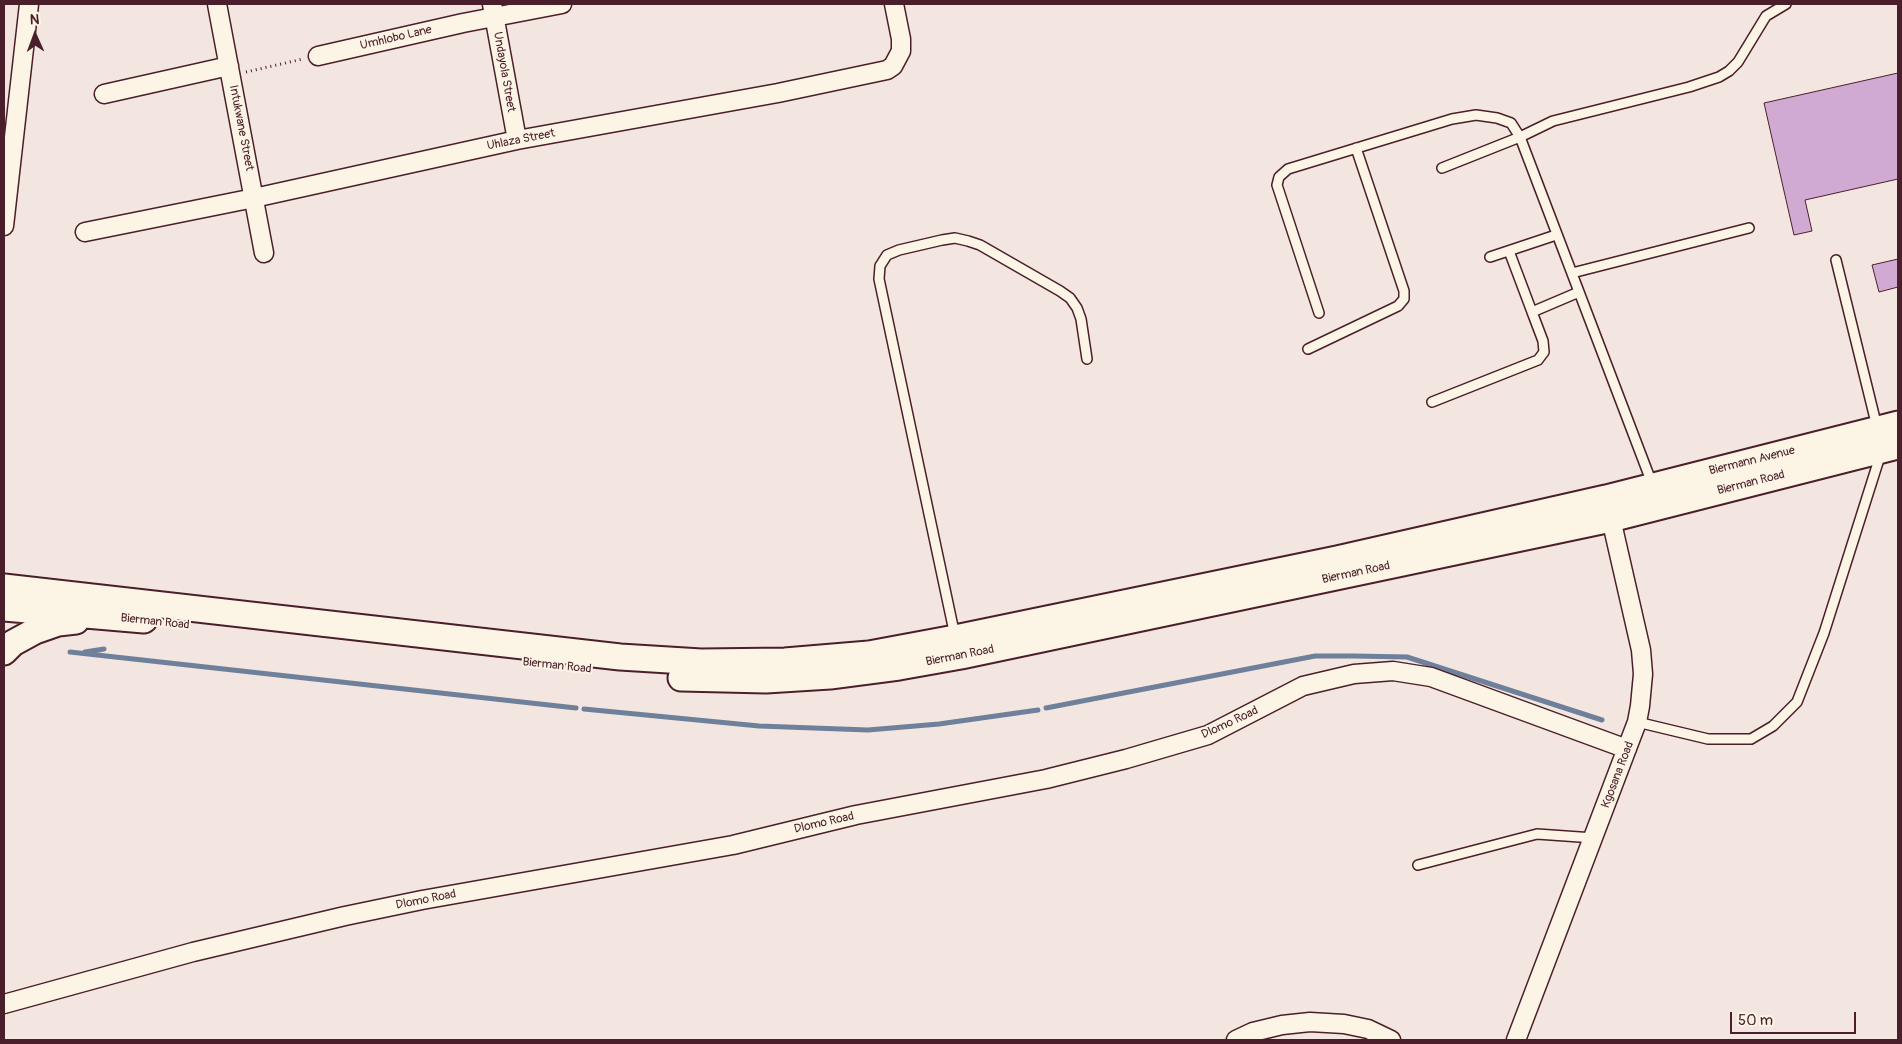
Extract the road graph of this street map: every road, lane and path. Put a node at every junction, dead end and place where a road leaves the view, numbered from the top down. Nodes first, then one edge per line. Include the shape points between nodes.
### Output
1 (29, 4) edge
2 (217, 4) edge
3 (562, 4) edge
4 (894, 4) edge
5 (1786, 4) edge
6 (493, 10) edge
7 (318, 56) joint
8 (230, 70) junction
9 (104, 94) dead end
10 (1520, 137) junction
11 (517, 140) junction
12 (1356, 148) junction
13 (1442, 168) dead end
14 (254, 198) junction
15 (4, 226) edge
16 (1749, 228) dead end
17 (85, 232) dead end
18 (1556, 235) junction
19 (1509, 251) junction
20 (264, 253) dead end
21 (1490, 257) dead end
22 (1836, 260) dead end
23 (1572, 274) junction
24 (1579, 292) junction
25 (1532, 312) junction
26 (1319, 313) dead end
27 (1308, 349) dead end
28 (1087, 359) dead end
29 (1432, 402) dead end
30 (1889, 438) edge
31 (1653, 486) junction
32 (1608, 509) junction
33 (4, 587) edge
34 (4, 608) edge
35 (111, 617) junction
36 (955, 638) junction
37 (4, 652) edge
38 (1637, 722) junction
39 (1627, 749) junction
40 (1594, 838) junction
41 (1418, 865) dead end
42 (4, 1004) edge
43 (1236, 1040) edge
44 (1391, 1040) edge
45 (1516, 1040) edge

1 - 15 street
2 - 8 street, Intukwane Street
3 - 6 street, Umhlobo Lane
4 - 11 street, Uhlaza Street via 901,51 887,70
5 - 10 lane via 1766,16 1738,62 1719,77 1561,118
6 - 7 street, Umhlobo Lane
6 - 11 street, Undayola Street
7 - 8 path
8 - 9 street
8 - 14 street, Intukwane Street
10 - 12 lane via 1511,124 1476,115 1452,119
10 - 13 lane
10 - 18 lane
11 - 14 street, Uhlaza Street
12 - 26 lane via 1288,169 1279,177 1277,185
12 - 27 lane via 1404,291 1404,300 1398,306
14 - 17 street, Uhlaza Street
14 - 20 street, Intukwane Street
16 - 23 lane
18 - 19 lane
18 - 23 lane
19 - 21 lane
19 - 25 lane
22 - 30 lane
23 - 24 lane
24 - 25 lane
24 - 31 lane
25 - 29 lane via 1543,341 1544,352 1538,360
28 - 36 lane via 1081,319 1070,298 968,240 942,240 899,250 887,255 880,266 879,280
30 - 31 main road, Biermann Avenue
30 - 32 main road, Bierman Road
30 - 38 lane via 1824,633 1797,702 1773,726 1751,739 1708,739
31 - 32 main road, Biermann Avenue
32 - 35 main road, Bierman Road via 961,656 899,668 830,676 766,680 681,678
32 - 36 main road, Bierman Road via 1336,558
32 - 38 street, Kgosana Road via 1640,650 1643,691
33 - 36 main road, Bierman Road via 610,656 701,662 785,661 869,654
34 - 35 main road, Bierman Road
35 - 37 main road via 58,623 35,631
38 - 39 street, Kgosana Road
39 - 40 street, Kgosana Road
39 - 42 street, Dlomo Road via 1431,677 1393,671 1354,674 1303,686 1208,735 1046,779 856,815 733,845 345,916 193,952
40 - 41 lane via 1537,834
40 - 45 street, Kgosana Road
43 - 44 street via 1253,1032 1310,1022 1368,1029

